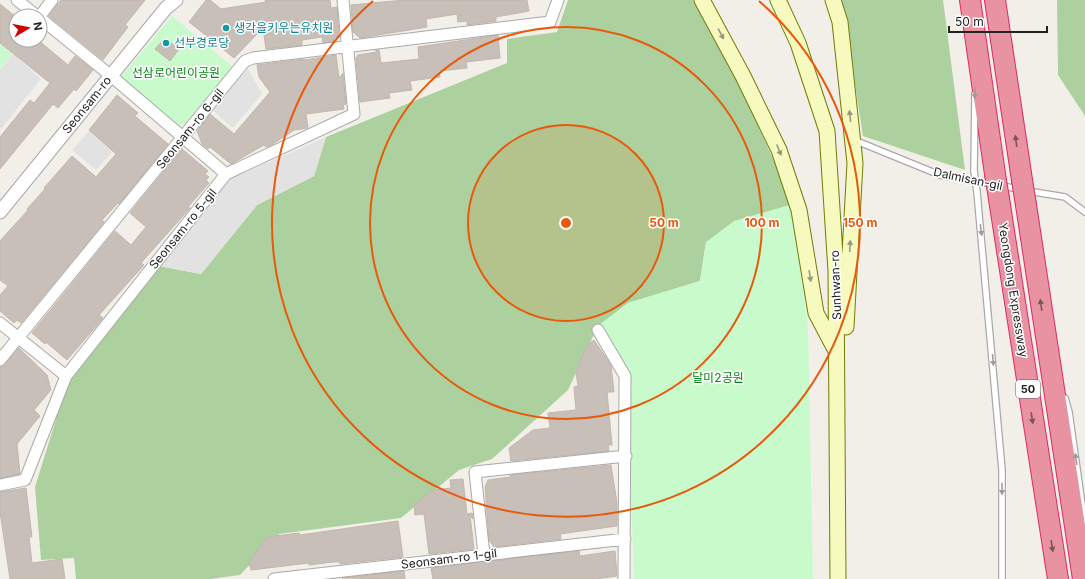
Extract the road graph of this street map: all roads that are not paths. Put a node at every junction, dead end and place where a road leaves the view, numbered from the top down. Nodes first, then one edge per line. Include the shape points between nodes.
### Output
1 (17, 0) edge
2 (52, 0) edge
3 (176, 0) edge
4 (343, 0) edge
5 (558, 0) edge
6 (702, 0) edge
7 (778, 0) edge
8 (834, 0) edge
9 (970, 0) edge
10 (995, 0) edge
11 (27, 8) edge
12 (46, 8) edge
13 (48, 24) edge
14 (975, 40) junction
15 (348, 46) junction
16 (110, 75) junction
17 (975, 78) dead end
18 (975, 86) dead end
19 (182, 138) junction
20 (852, 139) junction
21 (226, 174) junction
22 (0, 212) edge
23 (1085, 212) edge
24 (0, 322) edge
25 (598, 330) dead end
26 (18, 337) junction
27 (1046, 338) junction
28 (837, 353) junction
29 (0, 360) edge
30 (66, 376) junction
31 (1060, 383) dead end
32 (1062, 390) dead end
33 (626, 456) junction
34 (0, 485) edge
35 (1085, 526) edge
36 (625, 539) junction
37 (484, 555) junction
38 (274, 579) edge
39 (624, 579) edge
40 (838, 579) edge
41 (1002, 579) edge
42 (1058, 579) edge
43 (1083, 579) edge

1 - 11 street
2 - 12 street
3 - 16 street, Seonsam-ro via 166,8
4 - 15 street, Seonsam-ro 5-gil
5 - 15 street, Seonsam-ro 6-gil via 550,22
6 -> 28 main road via 779,150 800,210 816,313
7 - 28 main road, Sunhwan-ro via 798,43 827,131 836,271
20 -> 8 main road via 840,22
9 - 14 highway, Yeongdong Expressway / 50
27 -> 10 highway, Yeongdong Expressway / 50, bridge
13 - 16 street
14 - 17 lane
14 -> 42 highway, Yeongdong Expressway / 50, bridge
15 - 19 street, Seonsam-ro 6-gil via 245,61
15 - 21 street, Seonsam-ro 5-gil via 354,114
16 - 19 street
16 - 22 street, Seonsam-ro
18 -> 41 lane, bridge via 974,171 1002,470
19 - 21 street
19 - 26 street, Seonsam-ro 6-gil
20 - 23 lane, Dalmisan-gil via 940,175 1065,197
28 -> 20 main road via 846,331 855,163
21 - 30 street, Seonsam-ro 5-gil
24 - 26 street
25 - 33 street via 625,376
26 - 29 street, Seonsam-ro 6-gil
26 - 30 street
27 - 31 lane
27 - 43 highway, Yeongdong Expressway / 50
28 - 40 main road, Sunhwan-ro
30 - 34 street, Seonsam-ro 5-gil via 25,480
35 -> 32 lane via 1069,412
33 - 36 street
33 - 37 street via 475,472
36 - 37 street, Seonsam-ro 1-gil
36 - 39 street
37 - 38 street, Seonsam-ro 1-gil

